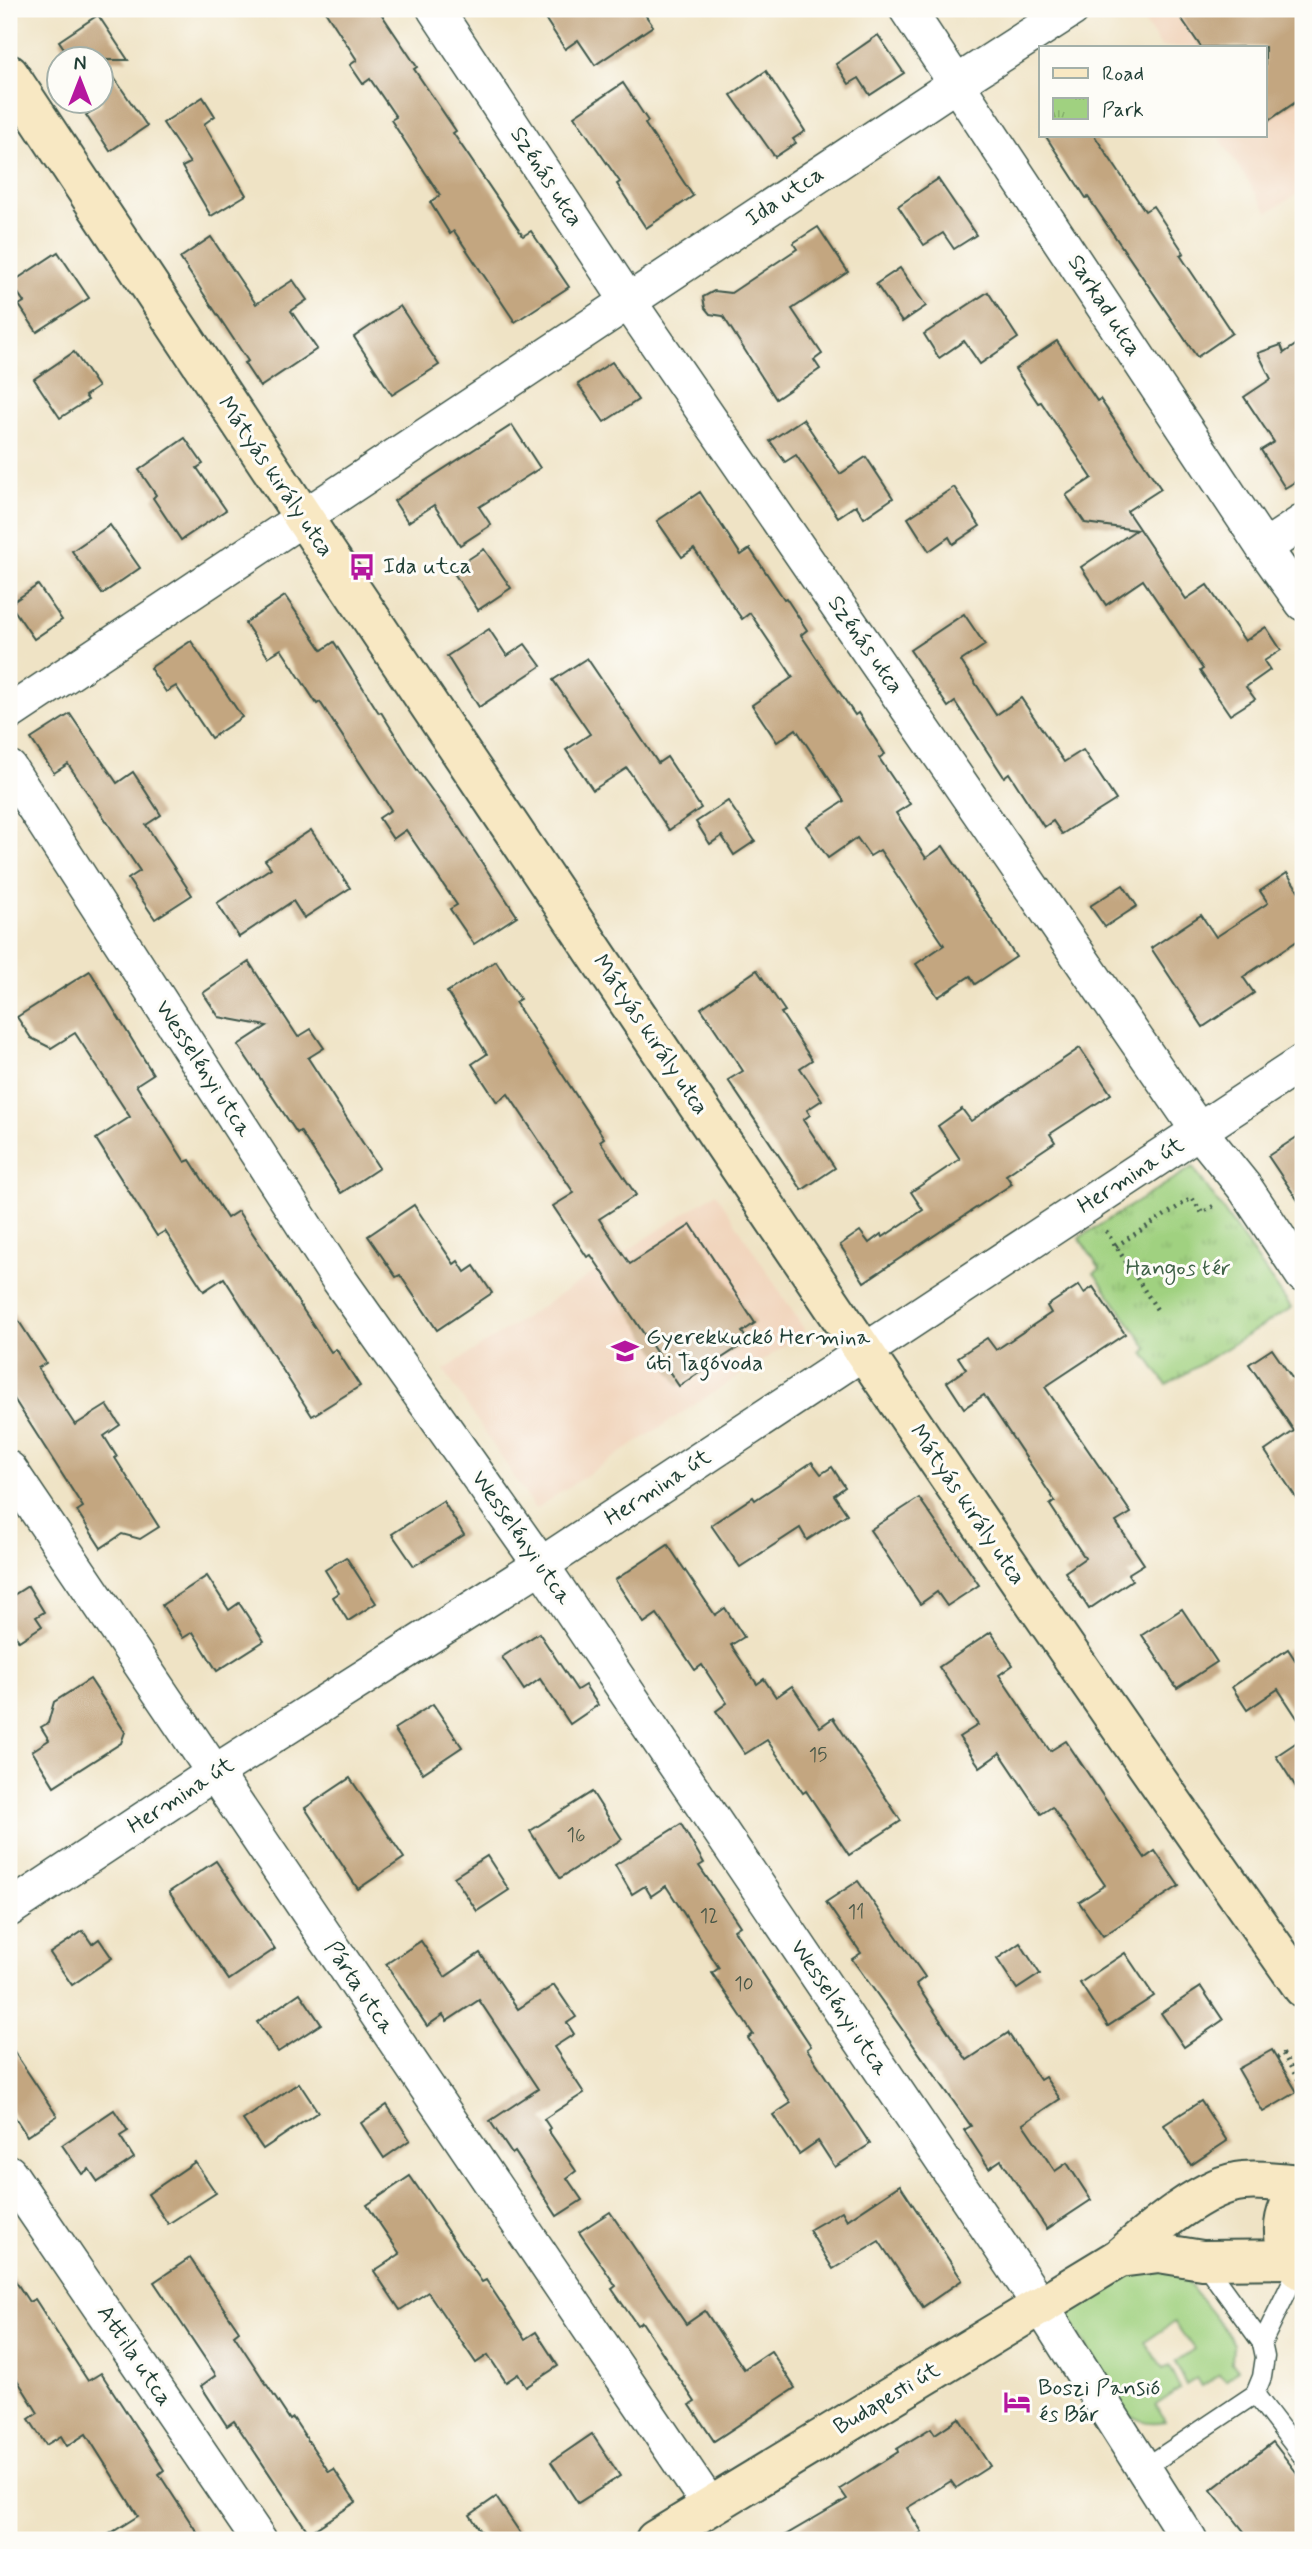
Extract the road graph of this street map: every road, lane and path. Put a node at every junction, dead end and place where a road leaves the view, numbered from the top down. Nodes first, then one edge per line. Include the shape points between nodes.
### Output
1 (435, 9) edge
2 (907, 9) edge
3 (1072, 9) edge
4 (9, 74) edge
5 (957, 83) junction
6 (628, 302) junction
7 (302, 518) junction
8 (1303, 522) edge
9 (1264, 548) junction
10 (1303, 603) edge
11 (9, 713) edge
12 (9, 768) edge
13 (1303, 1062) edge
14 (1199, 1131) junction
15 (1245, 1188) junction
16 (1089, 1203) junction
17 (1116, 1246) junction
18 (1303, 1275) edge
19 (1158, 1311) dead end
20 (863, 1353) junction
21 (9, 1469) edge
22 (541, 1565) junction
23 (214, 1773) junction
24 (9, 1909) edge
25 (1303, 1988) edge
26 (1277, 2058) dead end
27 (1303, 2088) edge
28 (9, 2173) edge
29 (1303, 2186) edge
30 (1119, 2258) junction
31 (1202, 2259) junction
32 (1298, 2266) edge
33 (1040, 2305) junction
34 (1262, 2343) junction
35 (1255, 2394) junction
36 (1303, 2457) edge
37 (1143, 2469) junction
38 (710, 2506) junction
39 (259, 2540) edge
40 (655, 2540) edge
41 (1189, 2540) edge

1 - 6 street, Szénás utca
2 - 5 street, Sarkad utca
3 - 5 street, Ida utca
4 - 7 street, Mátyás király utca
5 - 6 street, Ida utca
5 - 9 street, Sarkad utca
6 - 7 street, Ida utca
6 - 14 street, Szénás utca
7 - 11 street, Ida utca
7 - 20 street, Mátyás király utca
8 - 9 street
9 - 10 street, Sarkad utca
12 - 22 street, Wesselényi utca via 338,1278
13 - 14 street, Hermina út
14 - 15 street, Szénás utca
14 - 16 street, Hermina út
15 - 17 path via 1202,1213 1192,1198
15 - 18 street, Szénás utca
16 - 17 path
16 - 20 street, Hermina út
17 - 19 path
20 - 22 street, Hermina út
20 - 25 street, Mátyás király utca
21 - 23 street, Párta utca
22 - 23 street, Hermina út
22 - 33 street, Wesselényi utca
23 - 24 street, Hermina út
23 - 38 street, Párta utca
26 - 27 path via 1283,2054
28 - 39 street, Attila utca
29 - 30 street, Budapesti út via 1242,2181 1223,2185 1164,2219
29 - 32 street via 1287,2209 1283,2225 1285,2242
30 - 31 street, Budapesti út via 1159,2253
30 - 33 street, Budapesti út
31 - 32 street, Budapesti út
31 - 34 lane
32 - 34 lane
33 - 37 street, Wesselényi utca
33 - 38 street, Budapesti út
34 - 35 lane via 1265,2357
35 - 36 lane
35 - 37 lane
37 - 41 street, Wesselényi utca
38 - 40 street, Budapesti út

